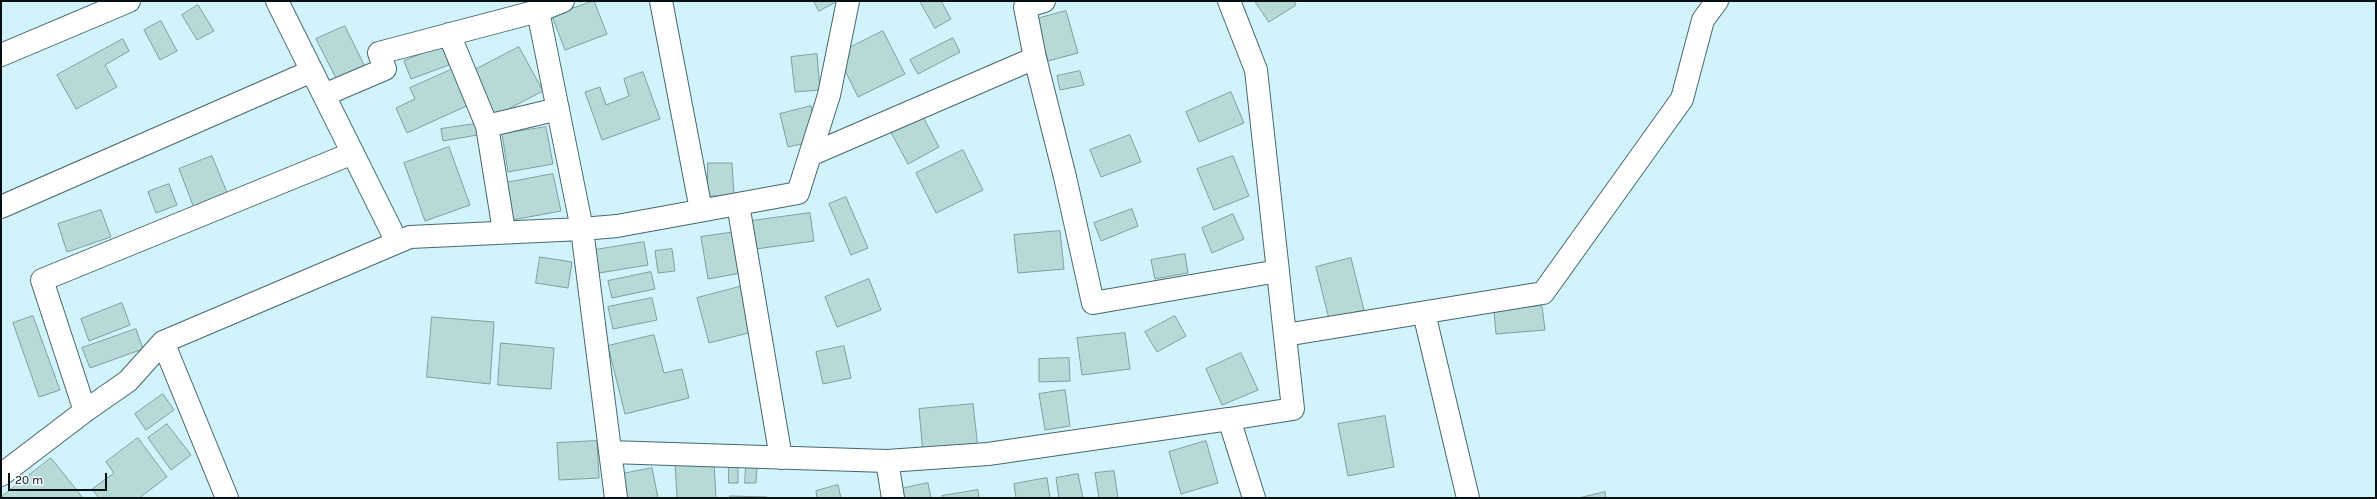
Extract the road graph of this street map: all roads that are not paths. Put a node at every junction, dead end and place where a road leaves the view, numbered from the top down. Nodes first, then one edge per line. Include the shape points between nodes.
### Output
1 (129, 1) edge
2 (277, 1) edge
3 (563, 1) edge
4 (661, 1) edge
5 (848, 1) edge
6 (1044, 1) edge
7 (1229, 1) edge
8 (1717, 1) edge
9 (538, 11) junction
10 (449, 34) junction
11 (1, 55) edge
12 (1035, 58) junction
13 (312, 71) junction
14 (324, 95) junction
15 (558, 109) junction
16 (487, 126) junction
17 (353, 153) junction
18 (810, 155) junction
19 (738, 204) junction
20 (1, 207) edge
21 (701, 210) junction
22 (582, 230) junction
23 (504, 232) junction
24 (397, 242) junction
25 (1278, 271) junction
26 (1424, 313) junction
27 (1285, 336) junction
28 (163, 342) junction
29 (85, 411) junction
30 (1229, 419) junction
31 (610, 452) junction
32 (781, 458) junction
33 (887, 461) junction
34 (1, 475) edge
35 (227, 498) edge
36 (616, 498) edge
37 (894, 498) edge
38 (1254, 498) edge
39 (1468, 498) edge

1 - 11 street
2 - 13 street
3 - 9 street
4 - 21 street
5 - 18 street via 829,95
6 - 12 street via 1024,7
7 - 25 street via 1256,70
8 - 26 street via 1703,20 1682,99 1543,293
9 - 10 street
9 - 15 street
10 - 14 street via 379,53 385,69
10 - 16 street
12 - 18 street
12 - 25 street via 1093,303
13 - 14 street
13 - 20 street
14 - 17 street
15 - 16 street
15 - 22 street
16 - 23 street
17 - 24 street
17 - 29 street via 42,280
18 - 19 street via 798,193
19 - 21 street
19 - 32 street
21 - 22 street
22 - 23 street
22 - 31 street
23 - 24 street via 410,237
24 - 28 street
25 - 27 street
26 - 27 street
26 - 39 street
27 - 30 street via 1293,409
28 - 29 street via 128,381
28 - 35 street
29 - 34 street
30 - 33 street via 988,454
30 - 38 street
31 - 32 street
31 - 36 street
32 - 33 street
33 - 37 street

